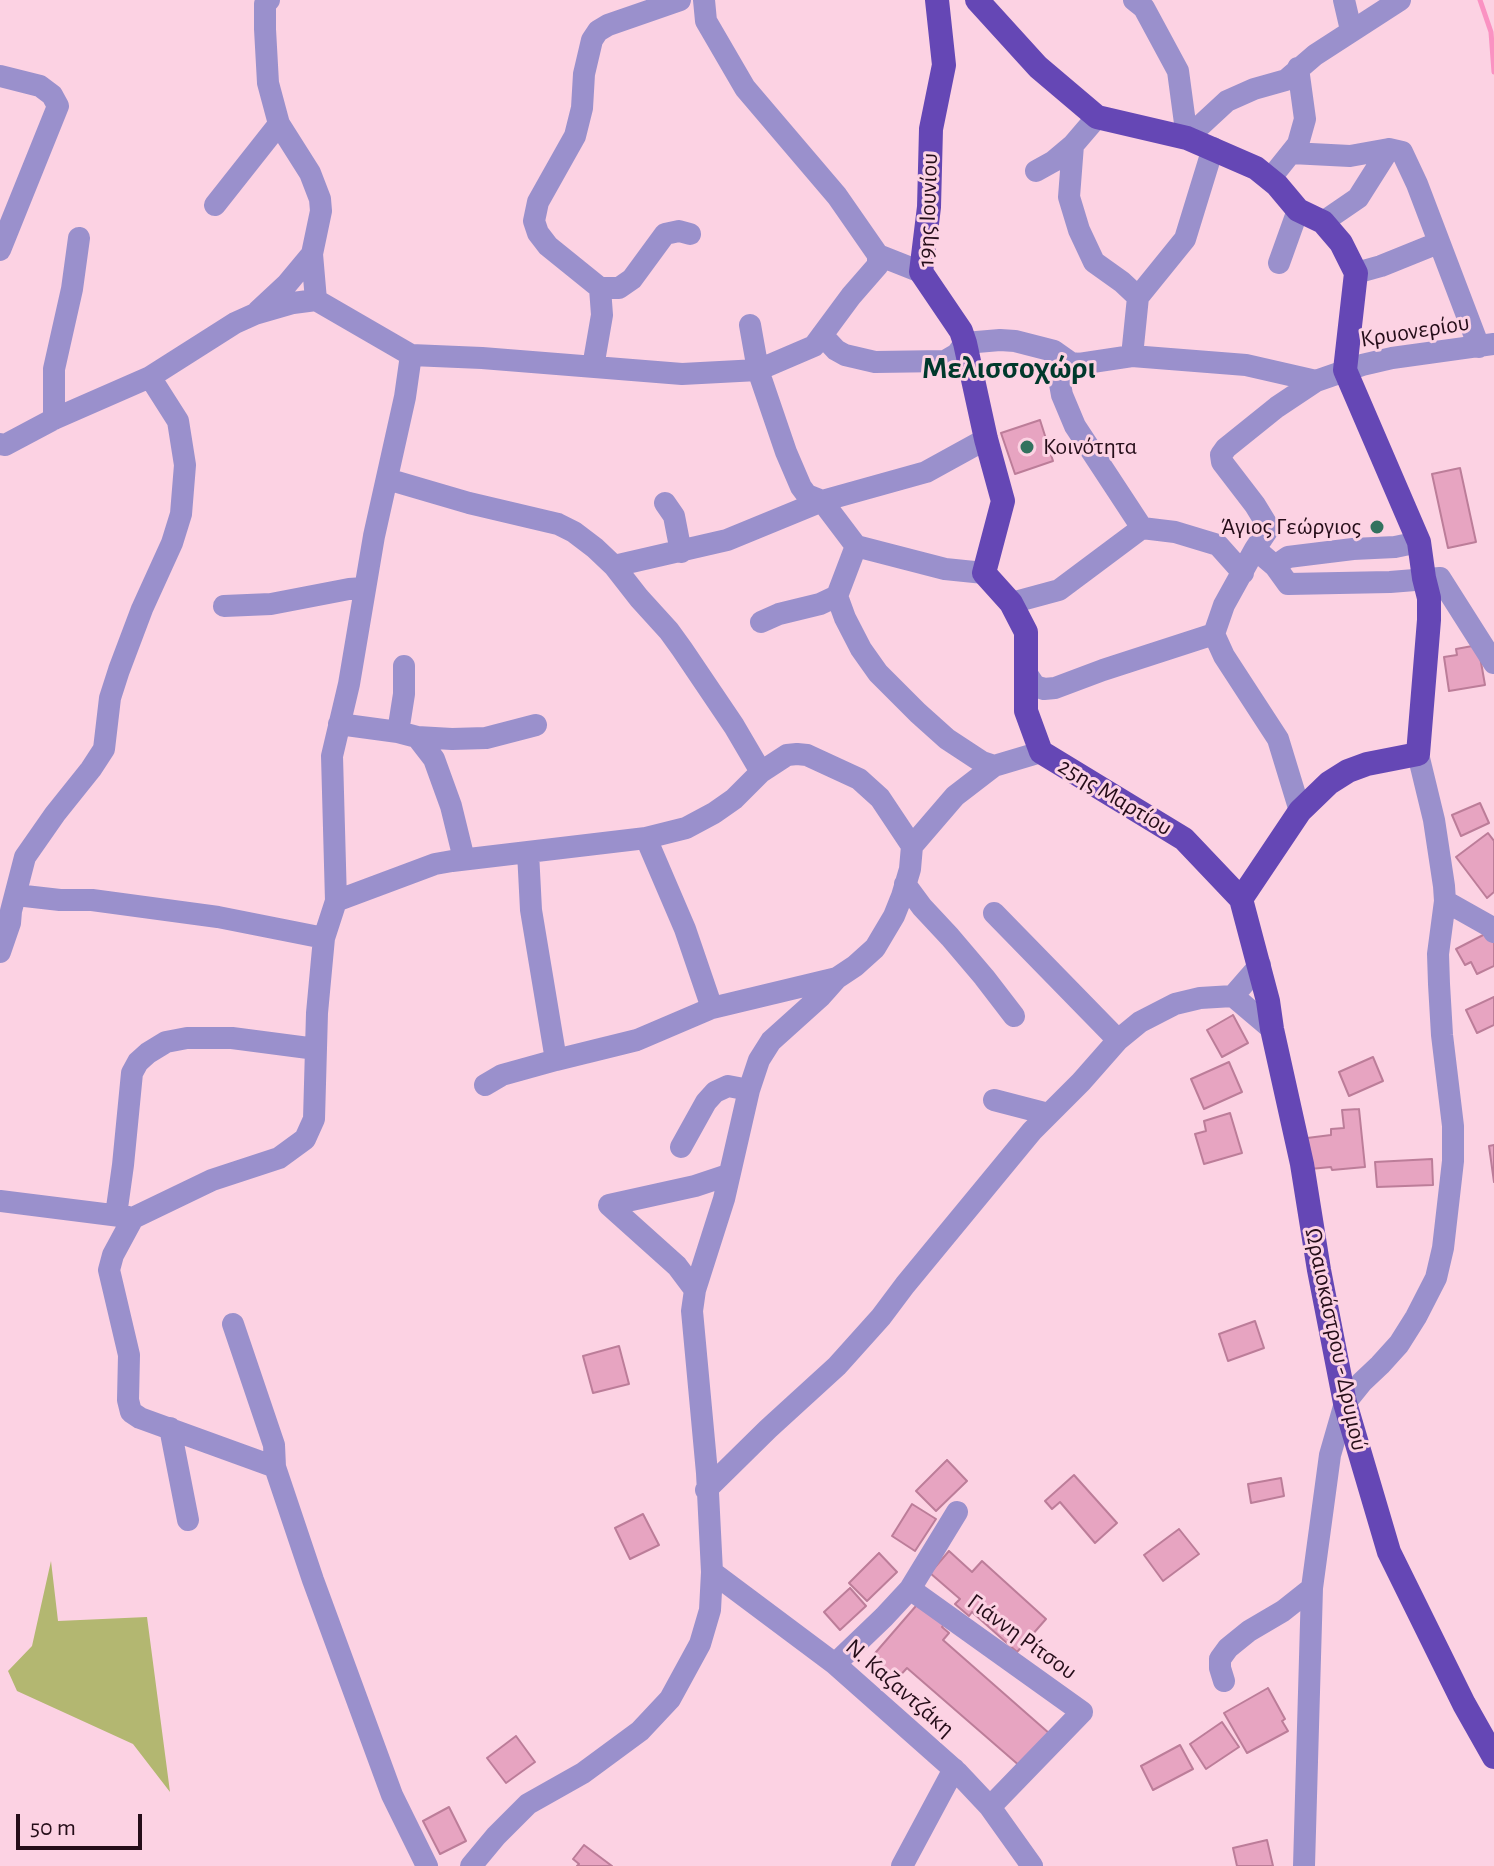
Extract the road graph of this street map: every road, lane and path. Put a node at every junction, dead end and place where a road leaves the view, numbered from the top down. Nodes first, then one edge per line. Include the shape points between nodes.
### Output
1 (680, 0) edge
2 (704, 0) edge
3 (937, 0) edge
4 (977, 0) edge
5 (1134, 0) edge
6 (1344, 0) edge
7 (1400, 0) edge
8 (261, 1) edge
9 (1351, 30) junction
10 (1298, 68) junction
11 (0, 76) edge
12 (1097, 117) junction
13 (279, 124) junction
14 (1187, 138) junction
15 (1073, 145) junction
16 (1213, 148) junction
17 (1389, 149) junction
18 (1291, 153) junction
19 (1036, 171) dead end
20 (1270, 179) junction
21 (215, 205) dead end
22 (1298, 210) junction
23 (1323, 222) junction
24 (690, 234) dead end
25 (79, 238) dead end
26 (1438, 243) junction
27 (0, 250) edge
28 (312, 254) junction
29 (878, 255) junction
30 (1279, 263) dead end
31 (921, 272) junction
32 (1356, 273) junction
33 (600, 288) junction
34 (1138, 297) junction
35 (316, 300) junction
36 (255, 314) junction
37 (750, 325) dead end
38 (822, 335) junction
39 (965, 343) junction
40 (1486, 345) edge
41 (1054, 351) junction
42 (411, 355) junction
43 (1132, 356) junction
44 (593, 367) junction
45 (758, 370) junction
46 (1345, 370) junction
47 (150, 377) junction
48 (1316, 381) junction
49 (54, 419) junction
50 (986, 439) junction
51 (2, 446) edge
52 (387, 479) junction
53 (822, 501) junction
54 (665, 503) dead end
55 (1142, 528) junction
56 (1419, 542) junction
57 (856, 546) junction
58 (1255, 549) junction
59 (681, 552) junction
60 (614, 566) junction
61 (1275, 566) junction
62 (984, 573) junction
63 (1243, 573) junction
64 (1424, 578) junction
65 (364, 588) junction
66 (837, 596) junction
67 (1011, 603) junction
68 (224, 606) dead end
69 (761, 622) dead end
70 (1214, 634) junction
71 (1494, 663) edge
72 (404, 666) dead end
73 (1027, 674) junction
74 (339, 724) junction
75 (536, 725) dead end
76 (407, 735) junction
77 (1041, 752) junction
78 (1418, 754) junction
79 (994, 766) junction
80 (761, 772) junction
81 (1300, 811) junction
82 (646, 838) junction
83 (912, 846) junction
84 (528, 852) junction
85 (464, 859) junction
86 (905, 884) junction
87 (16, 895) junction
88 (1241, 899) junction
89 (336, 901) junction
90 (1445, 901) junction
91 (994, 913) dead end
92 (1494, 932) edge
93 (324, 938) junction
94 (0, 952) edge
95 (1260, 965) junction
96 (837, 978) junction
97 (1233, 996) junction
98 (712, 1008) junction
99 (1014, 1016) dead end
100 (1272, 1029) junction
101 (1118, 1040) junction
102 (316, 1049) junction
103 (556, 1060) junction
104 (485, 1085) dead end
105 (749, 1090) junction
106 (994, 1100) dead end
107 (1048, 1114) junction
108 (681, 1147) dead end
109 (728, 1175) junction
110 (0, 1201) edge
111 (124, 1217) junction
112 (695, 1290) junction
113 (233, 1324) dead end
114 (1345, 1403) junction
115 (170, 1428) junction
116 (275, 1467) junction
117 (706, 1490) junction
118 (957, 1512) dead end
119 (188, 1520) dead end
120 (712, 1572) junction
121 (1312, 1588) junction
122 (910, 1589) junction
123 (1283, 1611) junction
124 (1310, 1626) junction
125 (835, 1664) junction
126 (1224, 1681) dead end
127 (1494, 1757) edge
128 (954, 1769) junction
129 (990, 1807) junction
130 (427, 1866) edge
131 (471, 1866) edge
132 (902, 1866) edge
133 (1032, 1866) edge
134 (1304, 1866) edge

1 - 33 street via 598,31 584,74 575,136 538,202 538,233
2 - 29 street via 706,21 745,88 837,196
3 - 31 main road, 19ης Ιουνίου via 944,65 931,129
4 - 12 main road via 1038,67
5 - 14 street via 1144,8 1178,71
6 - 9 street
7 - 9 street
8 - 13 street via 268,83
9 - 10 street
10 - 14 street via 1286,80 1227,101
10 - 18 street via 1305,119
11 - 27 street via 40,86 58,106
12 - 14 main road
12 - 15 street
13 - 21 street
13 - 28 street via 320,199
14 - 16 main road
15 - 19 street
15 - 34 street via 1069,197 1079,230 1094,262
16 - 20 main road
16 - 34 street via 1185,239
17 - 18 street via 1350,156
17 - 23 street via 1358,198
17 - 26 street via 1402,152
18 - 20 street
20 - 22 main road
22 - 23 main road
22 - 30 street
23 - 32 main road
24 - 33 street via 665,234 632,279 619,288
25 - 49 street via 54,369
26 - 32 street
26 - 40 street
28 - 35 street
28 - 36 street
29 - 31 street
29 - 38 street via 878,265
31 - 39 main road, 19ης Ιουνίου
32 - 46 main road
33 - 44 street via 602,315
34 - 43 street
35 - 36 street
35 - 42 street
36 - 47 street
37 - 45 street
38 - 39 street via 845,355 875,362 945,361
38 - 45 street via 814,346
39 - 41 street via 1015,341
39 - 50 main road, 19ης Ιουνίου
40 - 46 street, Κρυονερίου
41 - 43 street via 1079,364
41 - 55 street via 1062,395 1075,426
42 - 44 street
42 - 52 street
43 - 48 street via 1246,365
44 - 45 street via 682,374
45 - 53 street via 801,487
46 - 48 street, Κρυονερίου
46 - 56 main road
47 - 49 street
47 - 87 street via 178,421 185,465 181,514 119,670 104,749 25,857
48 - 58 street, Κρυονερίου via 1221,455 1269,528
49 - 51 street
50 - 53 street via 926,472
50 - 62 main road via 1003,501
52 - 60 street via 558,524
52 - 65 street
53 - 57 street
53 - 59 street via 727,540
54 - 59 street via 674,516
55 - 63 street via 1218,545
55 - 67 street via 1059,590
56 - 61 street via 1288,557
56 - 64 main road
57 - 62 street via 945,569
57 - 66 street
58 - 61 street
58 - 63 street
59 - 60 street
60 - 80 street via 682,649
61 - 64 street via 1288,584
62 - 67 main road, 25ης Μαρτίου
63 - 70 street
64 - 71 street via 1440,578
64 - 78 main road via 1429,620
65 - 68 street via 271,604
65 - 74 street
66 - 69 street
66 - 79 street via 878,673 947,739
67 - 73 main road, 25ης Μαρτίου via 1026,632
70 - 73 street via 1055,688 1035,686
70 - 81 street via 1278,739
72 - 76 street
73 - 77 main road, 25ης Μαρτίου via 1026,711
74 - 76 street
74 - 89 street via 332,756
75 - 76 street via 486,738
76 - 85 street via 434,759
77 - 79 street
77 - 88 main road, 25ης Μαρτίου via 1184,839
78 - 81 main road via 1348,771
78 - 90 street
79 - 83 street via 955,796
80 - 82 street via 714,813 686,828
80 - 83 street via 797,754 859,779 880,798
81 - 88 main road
82 - 84 street
82 - 98 street
83 - 86 street
84 - 85 street
84 - 103 street via 531,910
85 - 89 street via 435,864
86 - 96 street via 875,948
86 - 99 street
87 - 93 street via 218,917
87 - 94 street
88 - 95 main road, Ωραιοκάστρου - Δρυμού
89 - 93 street
90 - 92 street
90 - 114 street via 1438,954 1453,1161 1443,1248 1436,1278 1404,1335
91 - 101 street
93 - 102 street
95 - 97 street
95 - 100 main road, Ωραιοκάστρου - Δρυμού
96 - 98 street
96 - 105 street via 771,1041
97 - 100 street
97 - 101 street via 1175,1004
98 - 103 street via 637,1040
100 - 114 main road, Ωραιοκάστρου - Δρυμού
101 - 107 street
102 - 111 street via 314,1119 305,1139 279,1158
102 - 111 street via 187,1038 166,1042 138,1062 132,1073 123,1165
103 - 104 street
105 - 108 street via 728,1086 715,1092
105 - 109 street
106 - 107 street
107 - 117 street via 837,1366
109 - 112 street
109 - 112 street via 609,1205 677,1266
110 - 111 street
111 - 115 street via 109,1270 129,1355 128,1400 131,1412
112 - 117 street via 692,1311
113 - 116 street via 274,1445
114 - 121 street via 1330,1455
114 - 127 main road, Ωραιοκάστρου - Δρυμού via 1389,1552
115 - 116 street
115 - 119 street
116 - 130 street via 392,1795
117 - 120 street
118 - 122 street
120 - 125 street, Ν. Καζαντζάκη
120 - 131 street via 710,1610 700,1644 670,1699 605,1758 528,1804
121 - 123 street
121 - 124 street
122 - 125 street
122 - 129 street, Γιάννη Ρίτσου via 1082,1712
123 - 124 street
123 - 126 street via 1228,1648 1220,1659
124 - 134 street
125 - 128 street, Ν. Καζαντζάκη
128 - 129 street, Ν. Καζαντζάκη
128 - 132 street
129 - 133 street, Ν. Καζαντζάκη

